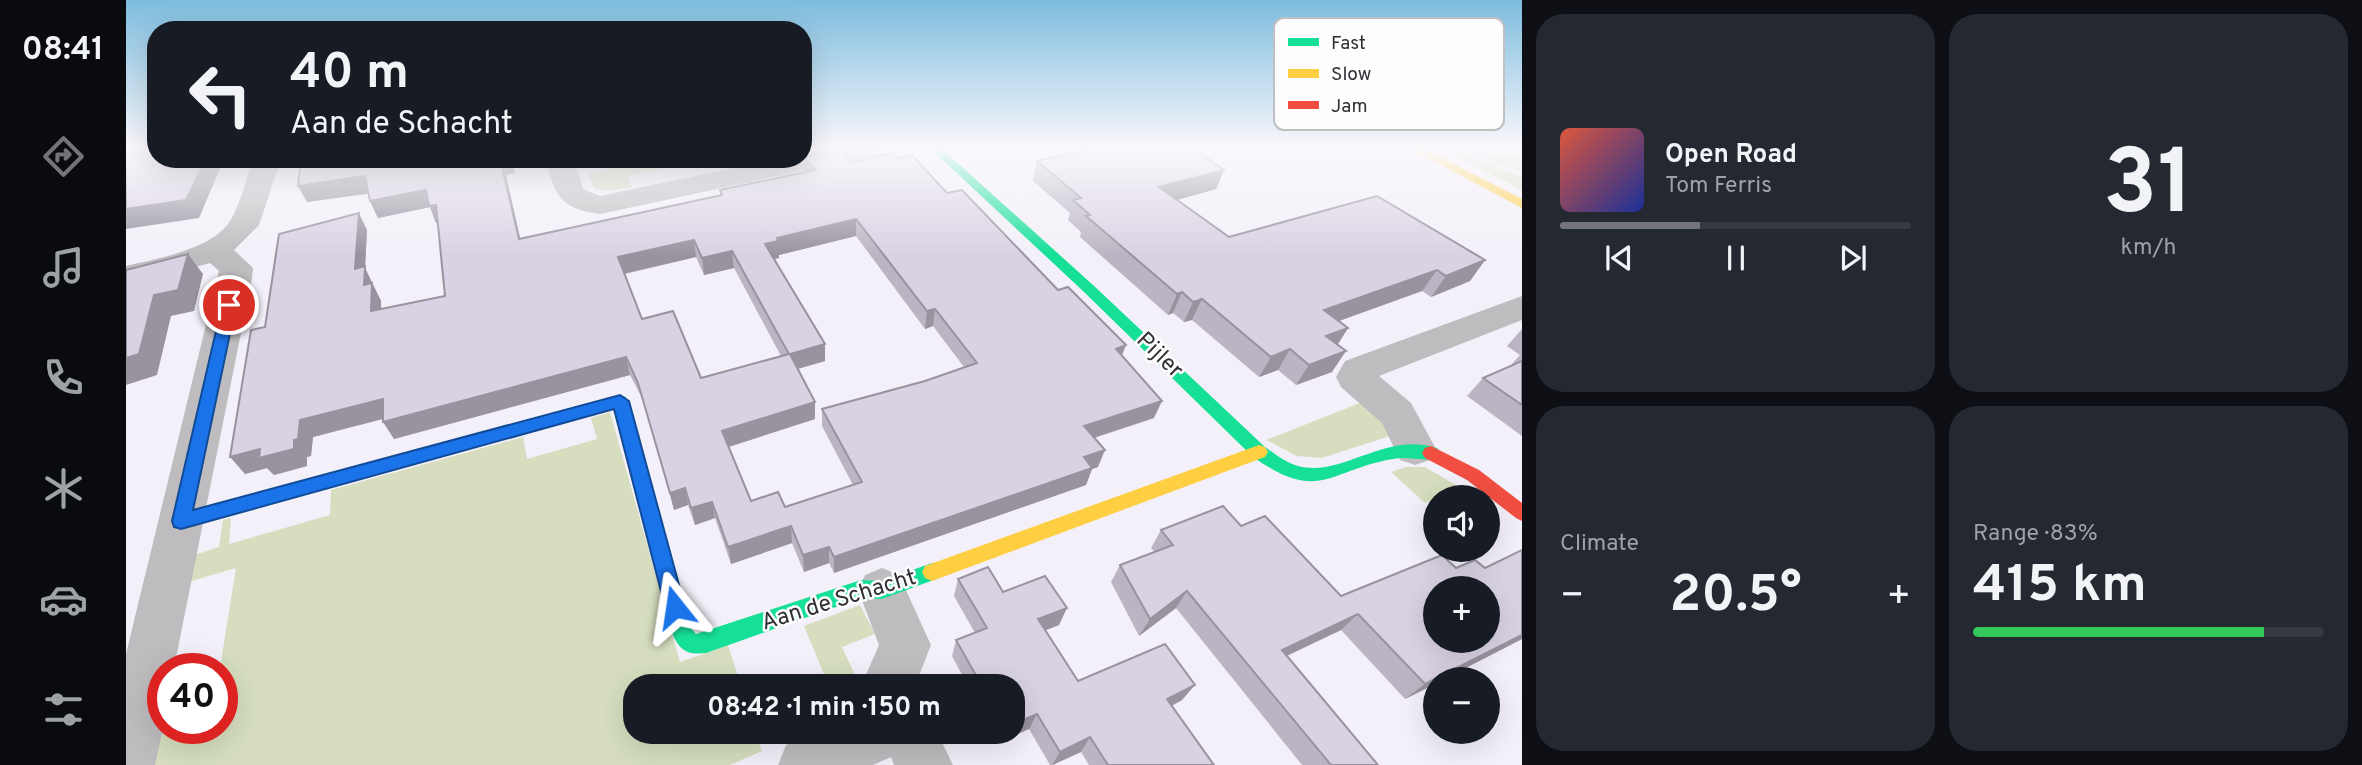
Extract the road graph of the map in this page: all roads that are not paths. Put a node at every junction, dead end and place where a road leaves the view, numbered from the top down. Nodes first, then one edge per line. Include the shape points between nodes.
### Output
1 (258, 184) edge
2 (566, 184) edge
3 (702, 184) edge
4 (974, 184) edge
5 (1483, 184) edge
6 (1522, 204) edge
7 (212, 249) junction
8 (126, 276) edge
9 (1522, 307) edge
10 (1415, 449) junction
11 (1259, 452) junction
12 (1522, 513) edge
13 (181, 521) junction
14 (882, 590) junction
15 (893, 674) edge
16 (856, 744) edge
17 (914, 744) edge
18 (127, 765) edge
19 (806, 765) edge
20 (925, 765) edge

1 - 7 street via 244,225
2 - 3 street via 575,200 600,205
4 - 11 street, Pijler
5 - 6 street
7 - 8 street
7 - 13 street via 236,268 235,278
9 - 10 street via 1358,370 1355,377 1397,414
10 - 11 street, Pijler via 1388,451 1316,476 1296,474
10 - 12 street, Pijler via 1467,471
11 - 14 street, Aan de Schacht
13 - 14 street, Aan de Schacht via 620,401 682,633 691,645 861,589
13 - 18 street
14 - 15 street via 905,645
16 - 19 street
17 - 20 street

